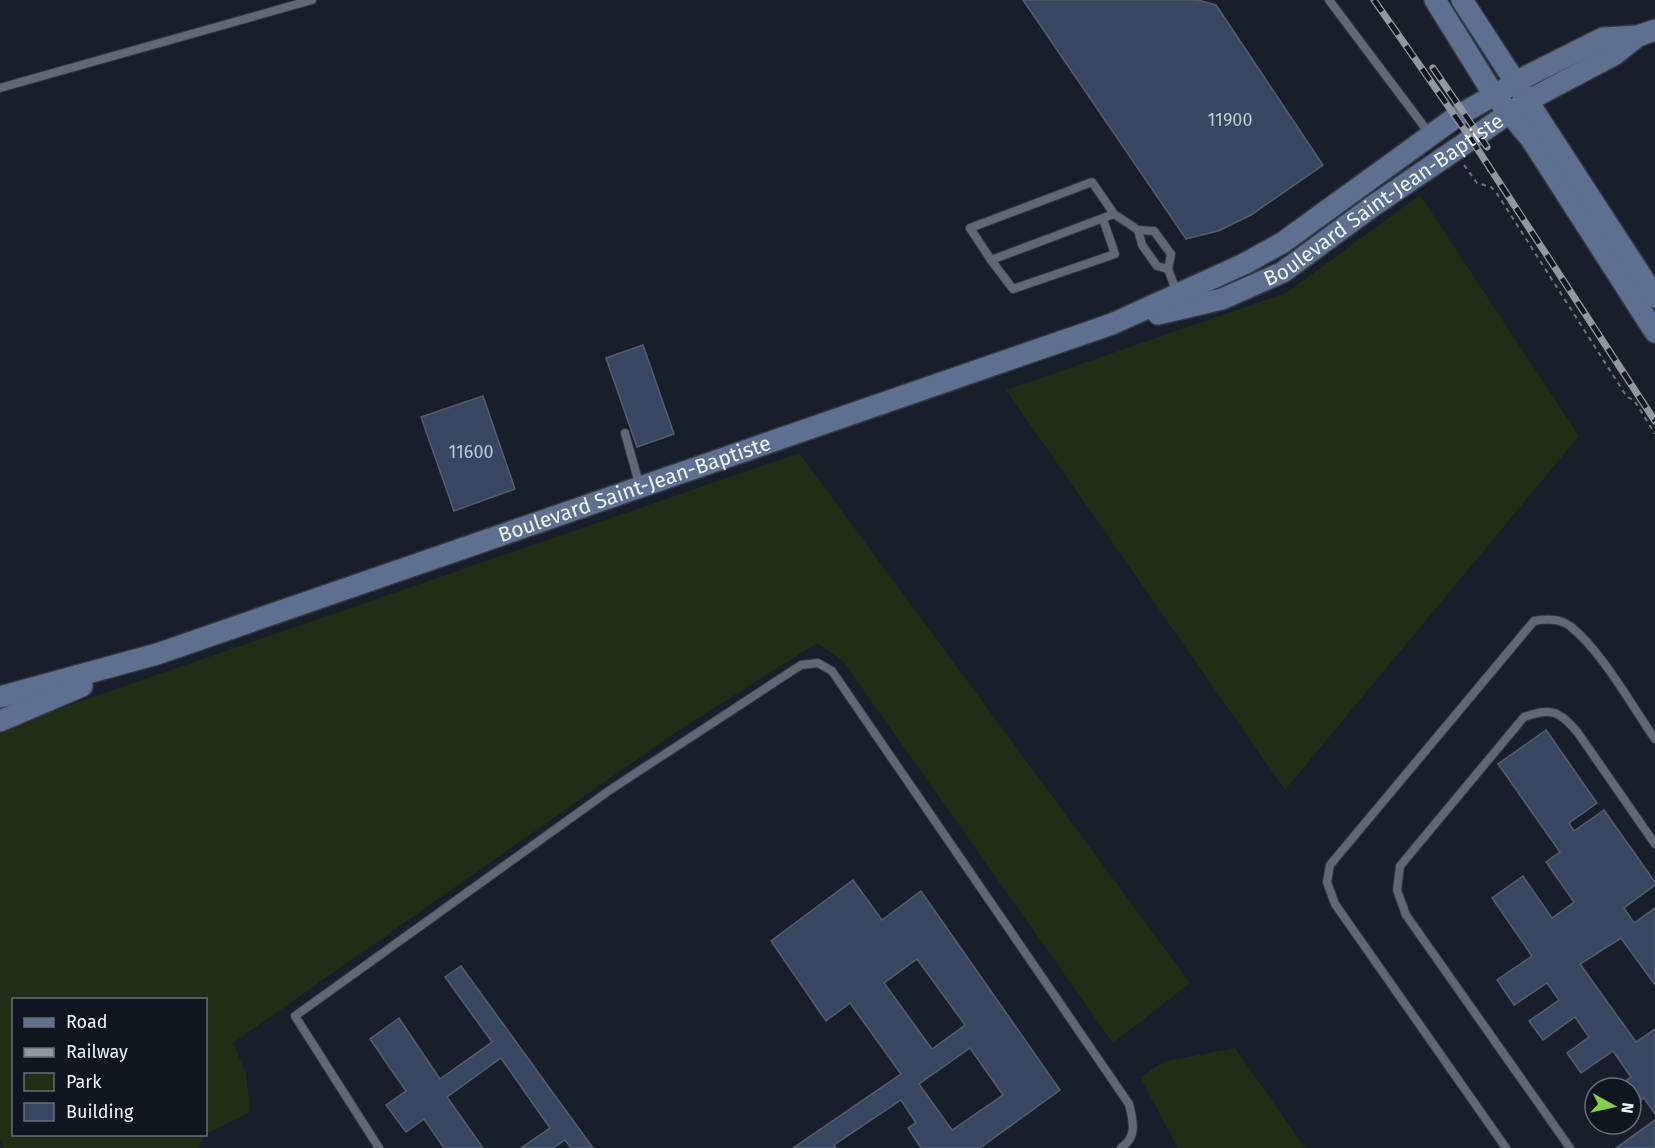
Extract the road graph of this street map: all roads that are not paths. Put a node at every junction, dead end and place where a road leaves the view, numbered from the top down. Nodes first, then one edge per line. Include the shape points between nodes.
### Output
1 (312, 0) edge
2 (1329, 0) edge
3 (1435, 0) edge
4 (1462, 0) edge
5 (1647, 33) edge
6 (1514, 83) junction
7 (0, 88) edge
8 (1494, 95) junction
9 (1527, 101) junction
10 (1509, 115) junction
11 (1431, 136) junction
12 (1114, 214) junction
13 (1103, 219) junction
14 (1138, 230) junction
15 (991, 260) junction
16 (1168, 269) junction
17 (1177, 295) junction
18 (1655, 297) edge
19 (1112, 324) junction
20 (1655, 332) edge
21 (625, 433) dead end
22 (640, 487) junction
23 (157, 654) junction
24 (0, 697) edge
25 (0, 721) edge
26 (1655, 739) edge
27 (1655, 844) edge
28 (379, 1148) edge
29 (1121, 1148) edge
30 (1506, 1148) edge
31 (1570, 1148) edge

1 - 7 lane
2 - 11 lane
3 - 8 main road
4 - 6 main road
5 - 6 main road, Boulevard Saint-Jean-Baptiste via 1603,38
5 - 9 main road, Boulevard Saint-Jean-Baptiste
6 - 8 main road, Boulevard Saint-Jean-Baptiste
6 - 9 main road
8 - 10 main road
8 - 11 main road, Boulevard Saint-Jean-Baptiste
9 - 10 main road, Boulevard Saint-Jean-Baptiste
9 - 18 main road
10 - 19 main road, Boulevard Saint-Jean-Baptiste via 1283,272 1222,299
10 - 20 main road via 1531,139
11 - 17 main road, Boulevard Saint-Jean-Baptiste via 1282,243
12 - 13 lane
12 - 14 lane
12 - 15 lane via 1092,182 970,228
13 - 15 lane
13 - 15 lane via 1115,255 1013,289
14 - 16 lane via 1142,245 1157,266
14 - 16 lane via 1154,231 1171,254
16 - 17 lane
17 - 19 main road, Boulevard Saint-Jean-Baptiste
19 - 22 main road, Boulevard Saint-Jean-Baptiste
21 - 22 lane
22 - 23 main road, Boulevard Saint-Jean-Baptiste
23 - 24 main road, Boulevard Saint-Jean-Baptiste
23 - 25 main road, Boulevard Saint-Jean-Baptiste
26 - 30 lane via 1592,649 1568,625 1549,618 1534,621 1330,865 1327,882 1335,904
27 - 31 lane via 1566,718 1543,710 1524,717 1400,866 1397,890 1406,915
28 - 29 lane via 295,1016 610,790 801,665 818,663 832,671 1129,1104 1134,1128

